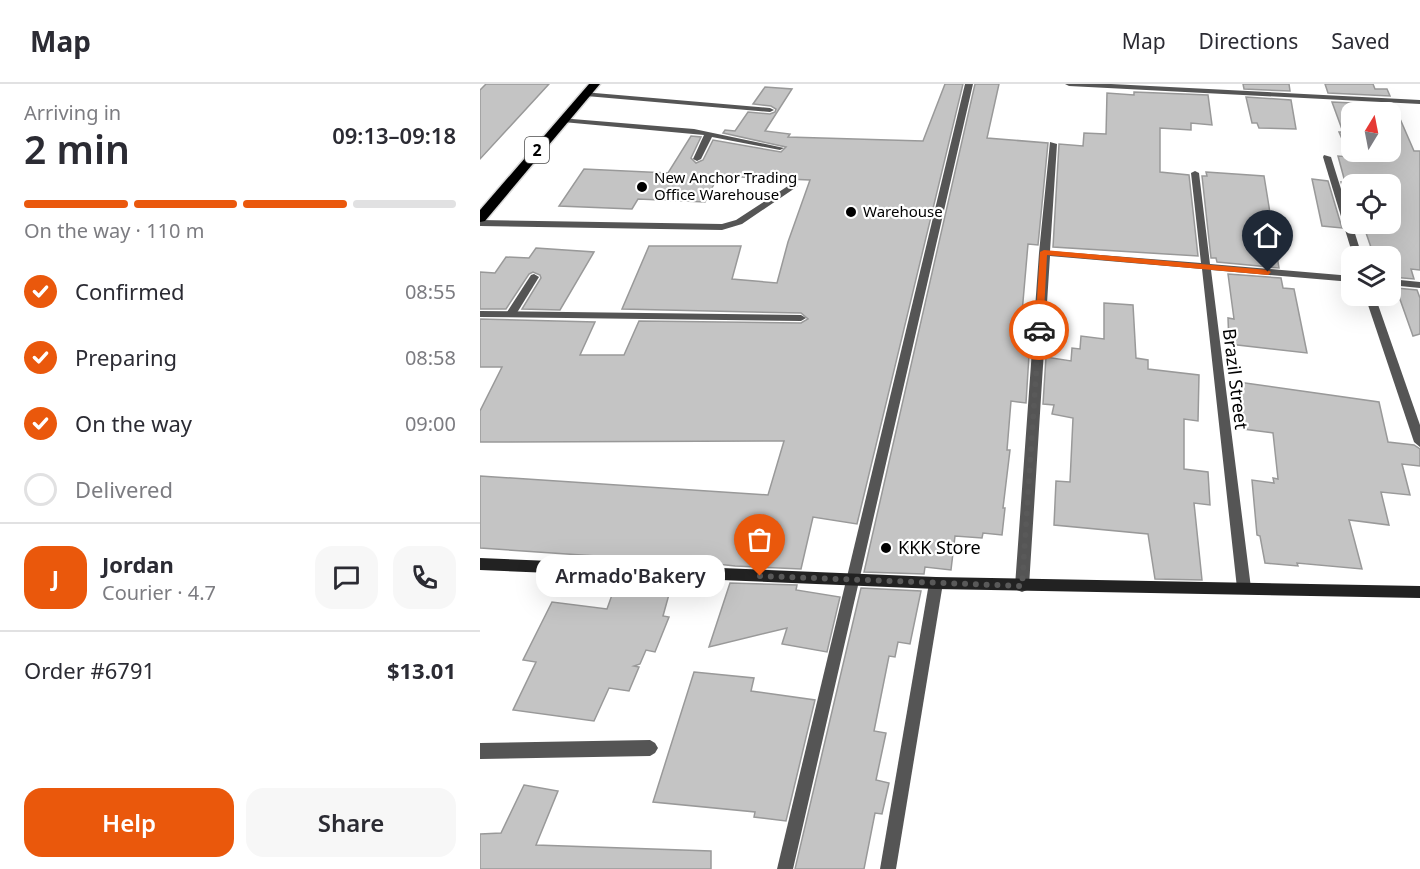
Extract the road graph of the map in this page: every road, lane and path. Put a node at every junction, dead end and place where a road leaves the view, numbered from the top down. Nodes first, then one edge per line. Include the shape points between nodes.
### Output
1 (595, 84) edge
2 (969, 84) edge
3 (1069, 84) edge
4 (1164, 87) edge
5 (586, 94) junction
6 (1420, 102) edge
7 (770, 110) dead end
8 (562, 120) junction
9 (709, 134) junction
10 (1053, 144) dead end
11 (780, 148) dead end
12 (1327, 157) dead end
13 (697, 159) dead end
14 (1194, 173) dead end
15 (794, 186) dead end
16 (480, 218) edge
17 (480, 223) edge
18 (1355, 246) edge
19 (1044, 252) junction
20 (1205, 267) junction
21 (534, 277) dead end
22 (1341, 278) edge
23 (1401, 283) edge
24 (1420, 285) edge
25 (1373, 306) edge
26 (480, 314) edge
27 (511, 315) junction
28 (801, 318) dead end
29 (1420, 442) edge
30 (480, 564) edge
31 (853, 580) junction
32 (936, 583) junction
33 (1022, 586) junction
34 (1244, 588) junction
35 (1420, 592) edge
36 (650, 748) dead end
37 (480, 752) edge
38 (785, 869) edge
39 (888, 869) edge

1 - 5 highway, 2
2 - 31 street
3 - 4 street
4 - 6 street
5 - 7 street
5 - 8 highway, 2
8 - 9 street
8 - 16 highway, 2
9 - 11 street
9 - 13 street
10 - 19 street
12 - 18 street
14 - 20 street, Brazil Street
15 - 17 street via 739,222 722,227
19 - 20 street
19 - 33 street
20 - 22 street
20 - 34 street, Brazil Street
21 - 27 street
23 - 24 street
25 - 29 street
26 - 27 street
27 - 28 street
30 - 31 street
31 - 32 street
31 - 38 street
32 - 33 street
32 - 39 street
33 - 34 street
34 - 35 street
36 - 37 street

